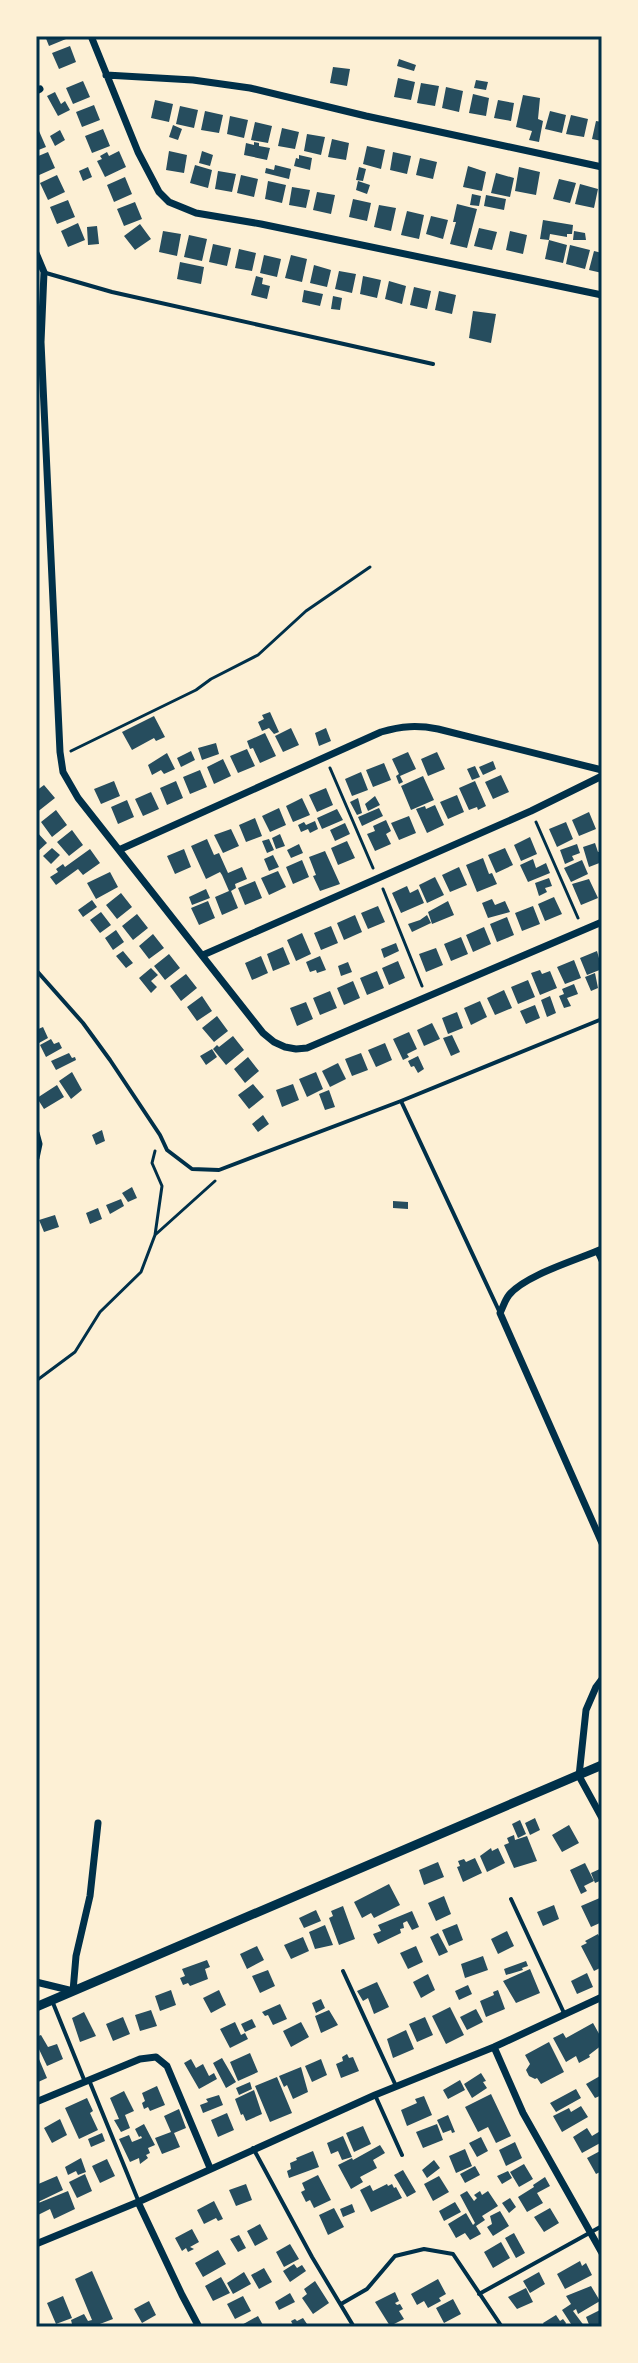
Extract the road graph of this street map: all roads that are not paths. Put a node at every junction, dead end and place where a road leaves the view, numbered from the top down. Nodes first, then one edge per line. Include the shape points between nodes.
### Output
1 (91, 36) edge
2 (106, 75) junction
3 (602, 167) edge
4 (36, 253) edge
5 (44, 272) junction
6 (602, 295) edge
7 (433, 364) dead end
8 (602, 770) edge
9 (602, 776) edge
10 (121, 849) junction
11 (602, 922) edge
12 (203, 955) junction
13 (36, 970) edge
14 (602, 1019) edge
15 (401, 1101) junction
16 (36, 1133) edge
17 (36, 1158) edge
18 (599, 1250) edge
19 (602, 1264) edge
20 (500, 1313) junction
21 (602, 1543) edge
22 (602, 1679) edge
23 (602, 1765) edge
24 (579, 1776) junction
25 (602, 1818) edge
26 (98, 1823) dead end
27 (511, 1899) dead end
28 (343, 1971) dead end
29 (36, 1982) edge
30 (73, 1991) junction
31 (602, 1997) edge
32 (52, 2000) junction
33 (36, 2007) edge
34 (564, 2014) junction
35 (494, 2047) junction
36 (87, 2081) junction
37 (396, 2086) junction
38 (375, 2095) junction
39 (36, 2102) edge
40 (253, 2148) junction
41 (402, 2155) dead end
42 (210, 2168) junction
43 (138, 2202) junction
44 (602, 2226) edge
45 (591, 2233) junction
46 (37, 2241) edge
47 (602, 2253) edge
48 (479, 2294) junction
49 (341, 2304) junction
50 (199, 2327) edge
51 (354, 2327) edge
52 (502, 2327) edge

1 - 2 street
2 - 3 street via 250,88
2 - 6 street via 159,192 182,208
4 - 5 street
5 - 7 lane
5 - 10 street via 41,342 60,756 70,785
8 - 10 street via 438,729 399,726
9 - 12 street
10 - 12 street
11 - 12 street via 296,1049 263,1033
13 - 15 lane via 83,1023 167,1150 192,1169 219,1170
14 - 15 lane
15 - 20 lane
16 - 17 street
18 - 19 lane
18 - 20 street via 516,1288
20 - 21 street
22 - 24 street via 586,1710
23 - 24 street
24 - 25 street
24 - 30 street
26 - 30 street
27 - 34 lane
28 - 37 lane
29 - 30 street
30 - 32 street
31 - 34 street
32 - 33 street
32 - 36 lane
34 - 35 street
35 - 37 street
35 - 45 street via 523,2113
36 - 39 street
36 - 42 street via 140,2059 160,2059
36 - 43 lane
37 - 38 street
38 - 40 street
38 - 41 lane
40 - 42 street
40 - 49 lane
42 - 43 street
43 - 46 street
43 - 50 street
44 - 45 lane
45 - 47 street
45 - 48 lane
48 - 49 lane via 453,2254 424,2249 395,2256 367,2289
48 - 52 lane
49 - 51 lane

